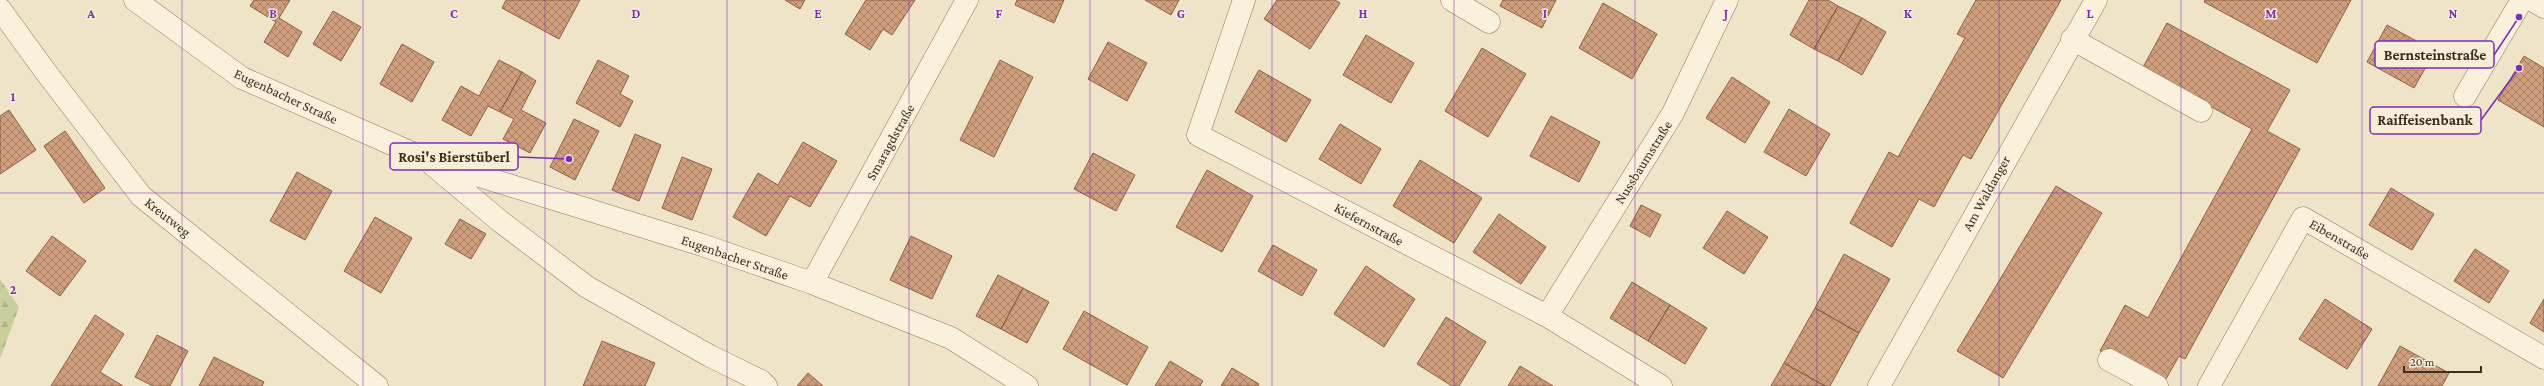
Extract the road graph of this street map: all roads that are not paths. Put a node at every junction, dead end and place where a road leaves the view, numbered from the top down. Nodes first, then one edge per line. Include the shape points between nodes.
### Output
1 (135, 0) edge
2 (967, 0) edge
3 (1244, 0) edge
4 (1452, 0) edge
5 (1727, 0) edge
6 (2096, 0) edge
7 (2522, 0) edge
8 (2532, 0) edge
9 (2544, 7) edge
10 (0, 9) edge
11 (1489, 22) dead end
12 (2072, 39) junction
13 (2465, 96) dead end
14 (2201, 111) dead end
15 (428, 160) junction
16 (812, 283) junction
17 (1547, 316) junction
18 (2544, 358) edge
19 (2109, 360) dead end
20 (377, 386) edge
21 (766, 386) edge
22 (1027, 386) edge
23 (1661, 386) edge
24 (1878, 386) edge
25 (2157, 386) edge
26 (2209, 386) edge

1 - 15 street, Eugenbacher Straße via 242,78
2 - 16 street, Smaragdstraße
3 - 17 street, Kiefernstraße via 1198,135
4 - 11 street
5 - 17 street, Nussbaumstraße via 1673,113
6 - 12 street, Am Waldanger
7 - 13 street
8 - 9 street
10 - 20 street, Kreutweg via 44,71 141,196
12 - 14 street
12 - 24 street, Am Waldanger
15 - 16 street, Eugenbacher Straße via 702,245
15 - 21 street, Eugenbacher Straße via 501,222 587,287
16 - 22 street, Eugenbacher Straße via 950,338
17 - 23 street, Kiefernstraße
18 - 26 street, Eibenstraße via 2303,218
19 - 25 street

